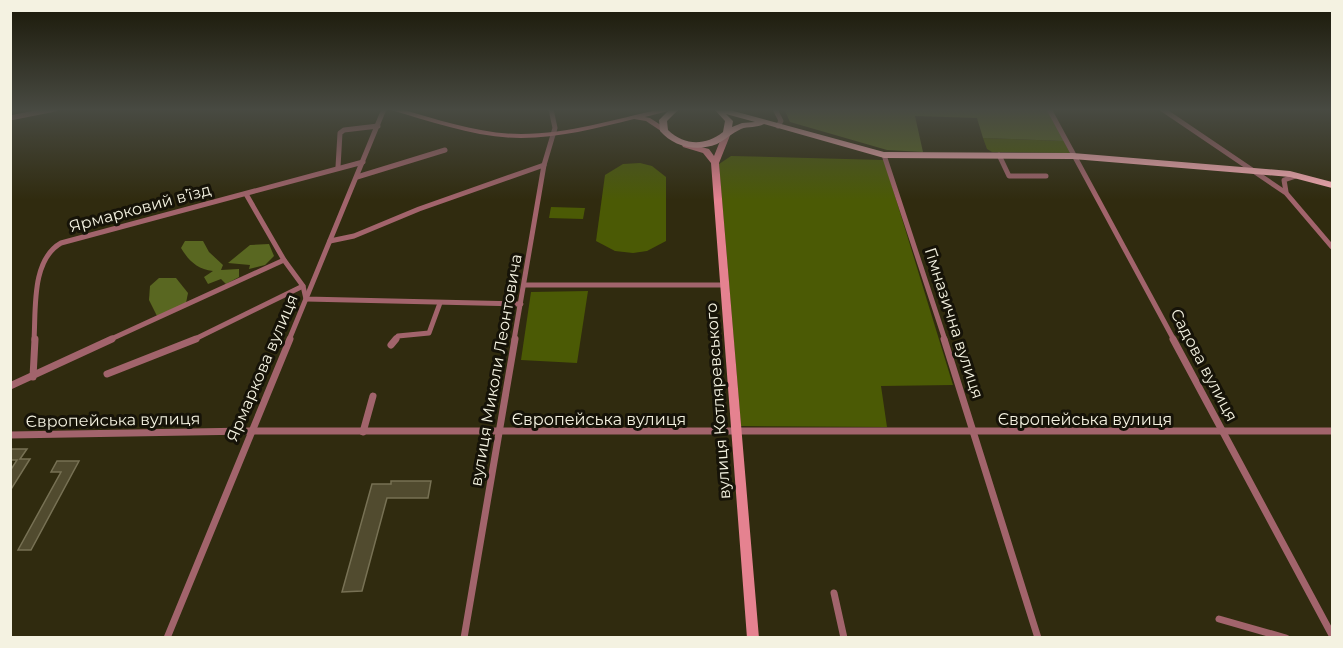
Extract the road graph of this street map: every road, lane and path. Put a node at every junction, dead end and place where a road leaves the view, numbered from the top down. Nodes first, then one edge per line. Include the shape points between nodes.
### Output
1 (340, 139) edge
2 (372, 139) edge
3 (551, 139) edge
4 (674, 139) edge
5 (721, 139) edge
6 (724, 139) edge
7 (826, 139) edge
8 (1064, 139) edge
9 (1207, 139) edge
10 (685, 144) junction
11 (445, 150) dead end
12 (884, 155) junction
13 (999, 155) junction
14 (1073, 156) junction
15 (363, 162) junction
16 (715, 163) junction
17 (544, 165) junction
18 (338, 167) junction
19 (1255, 171) junction
20 (1046, 176) dead end
21 (357, 177) junction
22 (1307, 177) junction
23 (1332, 185) edge
24 (1286, 193) junction
25 (246, 194) junction
26 (330, 241) junction
27 (1332, 247) edge
28 (284, 260) junction
29 (525, 285) junction
30 (724, 285) junction
31 (303, 286) junction
32 (306, 299) junction
33 (440, 303) junction
34 (521, 304) junction
35 (391, 345) dead end
36 (108, 374) dead end
37 (33, 377) junction
38 (10, 386) edge
39 (373, 396) dead end
40 (249, 430) junction
41 (1332, 431) edge
42 (363, 432) junction
43 (735, 432) junction
44 (975, 432) junction
45 (1224, 432) junction
46 (498, 433) junction
47 (10, 435) edge
48 (834, 592) dead end
49 (1218, 619) dead end
50 (1332, 635) edge
51 (166, 638) edge
52 (464, 638) edge
53 (753, 638) edge
54 (844, 638) edge
55 (1038, 638) edge
56 (1286, 638) edge

1 - 18 street
2 - 15 street, Ярмаркова вулиця
3 - 17 street, вулиця Миколи Леонтовича
4 - 10 main road
5 - 10 main road via 705,145
6 - 16 main road
7 - 12 main road
8 - 14 street, Садова вулиця
9 - 19 street
10 - 16 main road via 706,151
11 - 21 street
12 - 13 main road
12 - 44 street, Гімназична вулиця
13 - 14 main road
13 - 20 street via 1009,176
14 - 19 main road
14 - 45 street, Садова вулиця
15 - 18 street, Ярмарковий вʼїзд
15 - 21 street, Ярмаркова вулиця
16 - 30 main road, вулиця Котляревського
17 - 26 street via 354,236
17 - 29 street, вулиця Миколи Леонтовича
18 - 25 street, Ярмарковий вʼїзд
19 - 22 main road
19 - 24 street
21 - 26 street, Ярмаркова вулиця
22 - 23 main road
22 - 24 street via 1284,180
24 - 27 street
25 - 28 street
25 - 37 street, Ярмарковий вʼїзд via 51,248 45,255 39,286
26 - 32 street, Ярмаркова вулиця
28 - 31 street
28 - 37 street
29 - 30 street
29 - 34 street, вулиця Миколи Леонтовича
30 - 43 main road, вулиця Котляревського
31 - 32 street
31 - 36 street via 192,341
32 - 33 street
32 - 40 street, Ярмаркова вулиця
33 - 34 street
33 - 35 street via 429,333 398,336
34 - 46 street, вулиця Миколи Леонтовича
37 - 38 street
39 - 42 street
40 - 42 street, Європейська вулиця
40 - 47 street, Європейська вулиця
40 - 51 street, Ярмаркова вулиця
41 - 45 street, Європейська вулиця
42 - 46 street, Європейська вулиця
43 - 44 street, Європейська вулиця
43 - 46 street, Європейська вулиця
43 - 53 main road, вулиця Котляревського
44 - 45 street, Європейська вулиця
44 - 55 street, Гімназична вулиця
45 - 50 street, Садова вулиця
46 - 52 street, вулиця Миколи Леонтовича
48 - 54 street
49 - 56 street

